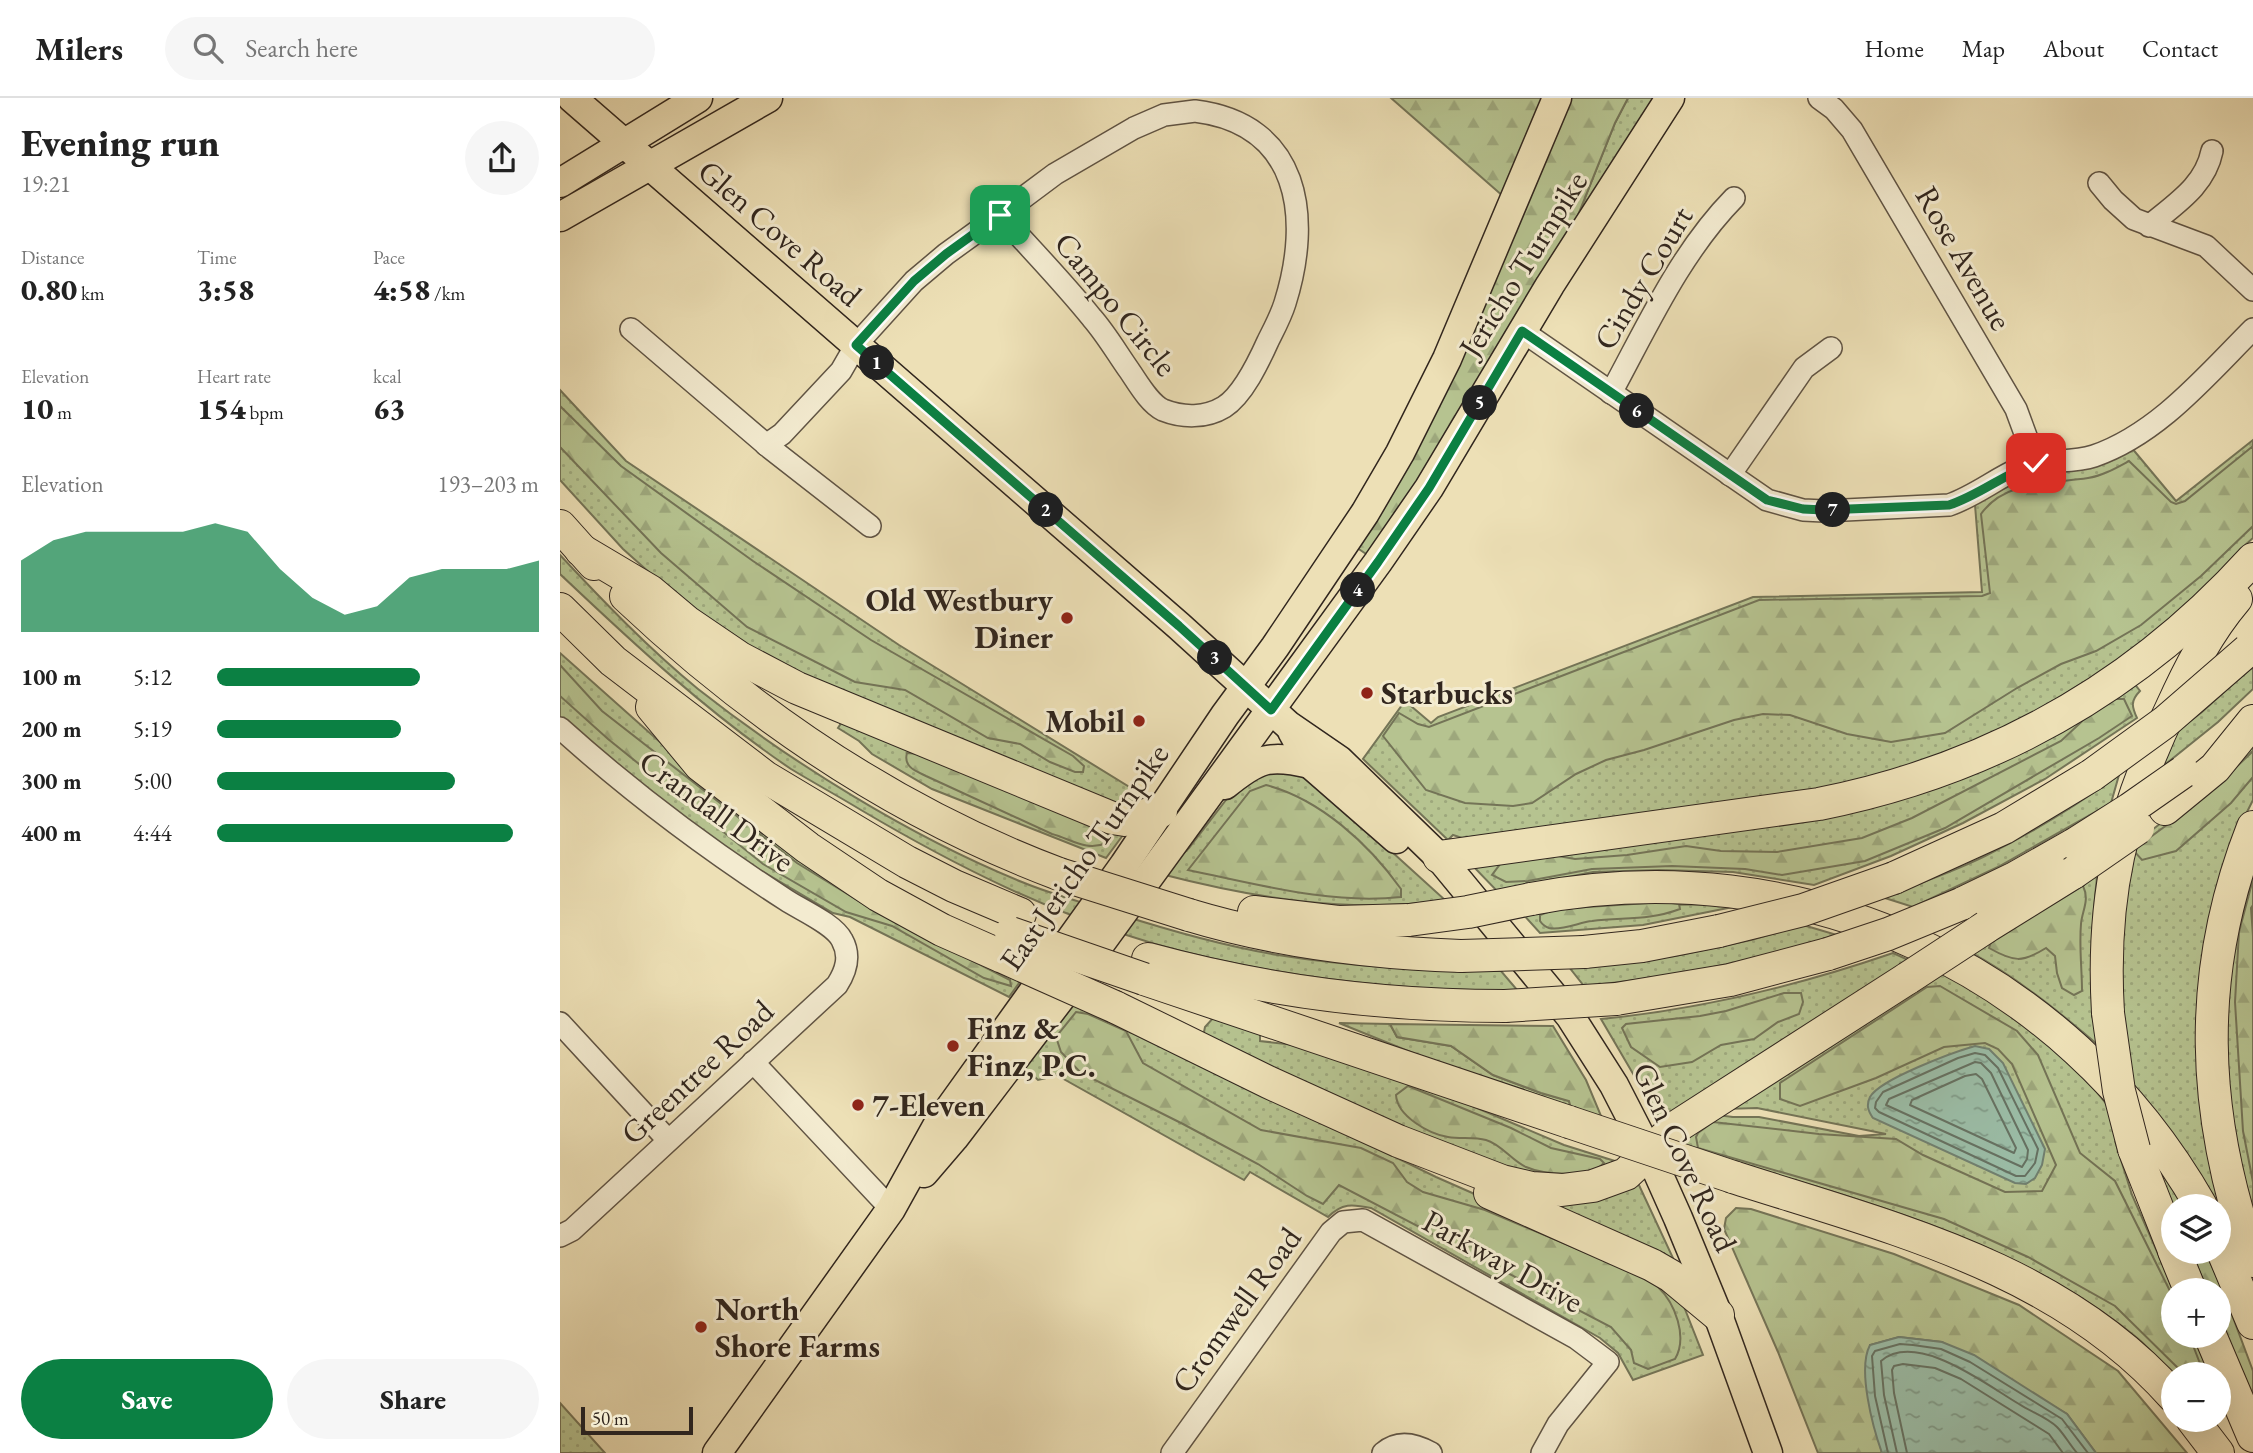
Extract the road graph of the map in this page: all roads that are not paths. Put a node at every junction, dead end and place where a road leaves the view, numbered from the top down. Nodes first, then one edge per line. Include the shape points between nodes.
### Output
1 (572, 98) edge
2 (698, 98) edge
3 (768, 98) edge
4 (1557, 98) edge
5 (1670, 98) edge
6 (1819, 98) edge
7 (624, 143) junction
8 (2211, 151) dead end
9 (650, 166) junction
10 (560, 183) edge
11 (2099, 183) dead end
12 (1734, 198) dead end
13 (1000, 215) junction
14 (560, 217) edge
15 (2149, 226) junction
16 (2253, 290) edge
17 (631, 329) dead end
18 (2253, 330) edge
19 (1522, 331) junction
20 (856, 345) junction
21 (1831, 348) dead end
22 (1611, 393) junction
23 (766, 445) junction
24 (2036, 463) junction
25 (1730, 475) junction
26 (560, 526) edge
27 (870, 526) dead end
28 (581, 550) junction
29 (2253, 559) edge
30 (2253, 579) edge
31 (560, 609) edge
32 (2251, 647) edge
33 (612, 661) junction
34 (1246, 687) junction
35 (2253, 713) edge
36 (1280, 718) junction
37 (2253, 721) edge
38 (560, 728) edge
39 (1311, 764) junction
40 (1203, 802) junction
41 (1161, 811) junction
42 (2253, 827) edge
43 (1440, 857) junction
44 (2074, 858) junction
45 (1192, 910) junction
46 (1489, 919) junction
47 (1011, 935) junction
48 (842, 937) joint
49 (1146, 969) junction
50 (560, 1023) edge
51 (753, 1062) junction
52 (668, 1140) junction
53 (1398, 1141) junction
54 (1649, 1153) junction
55 (2193, 1194) edge
56 (891, 1209) junction
57 (2161, 1218) edge
58 (1363, 1220) joint
59 (560, 1236) edge
60 (2253, 1261) edge
61 (2228, 1264) edge
62 (1718, 1315) junction
63 (2253, 1323) edge
64 (2216, 1348) edge
65 (2161, 1384) edge
66 (2202, 1432) edge
67 (2253, 1436) edge
68 (1390, 1449) edge
69 (717, 1453) edge
70 (1172, 1453) edge
71 (1431, 1453) edge
72 (1542, 1453) edge
73 (1769, 1453) edge
74 (2218, 1453) edge

1 - 7 main road, Glen Cove Road
2 - 7 main road
3 - 9 main road
4 - 34 main road, Jericho Turnpike via 1426,406 1365,513
5 - 19 main road, Jericho Turnpike
6 - 24 street, Rose Avenue via 1852,130 2016,409
7 - 9 main road, Glen Cove Road
7 - 10 main road
8 - 15 street via 2201,180
9 - 14 main road
9 - 20 main road, Glen Cove Road
11 - 15 street via 2134,219
12 - 22 street, Cindy Court via 1709,223
13 - 13 street, Campo Circle via 1055,174 1134,128 1164,115 1217,114 1259,135 1287,172 1297,205 1293,275 1284,305 1247,382 1227,405 1210,414 1188,416 1161,409 1142,389 1094,319
13 - 20 street, Campo Circle via 914,281
15 - 16 street via 2206,246
17 - 23 street
18 - 24 street via 2165,413 2126,441 2094,456
19 - 22 street
19 - 36 main road, Jericho Turnpike via 1429,488
20 - 23 street, Campo Circle via 839,354
20 - 34 main road, Glen Cove Road
21 - 25 street via 1804,368
22 - 25 street
23 - 27 street
24 - 25 street via 1964,500 1935,506 1803,509 1767,500
26 - 28 highway
28 - 41 highway via 650,591 740,658 817,697 1112,818 1125,820
28 - 45 highway, bridge via 660,628 744,699 879,789 979,841 1059,874 1130,897
29 - 43 highway via 2186,625 2108,686 2018,738 1935,773 1797,808
30 - 57 highway, bridge via 2200,649 2149,755 2116,856 2106,957 2108,1013 2119,1091 2134,1149
31 - 33 highway
32 - 45 highway, bridge via 2165,722 2092,775 2004,828 1894,878 1803,910 1719,931 1584,952 1461,956 1316,944 1252,933
33 - 47 highway via 765,777 954,886
33 - 47 highway via 700,765 842,872 942,930
34 - 36 main road, Glen Cove Road
34 - 41 main road, East Jericho Turnpike
35 - 44 highway, bridge
36 - 39 main road, Glen Cove Road
36 - 40 main road, East Jericho Turnpike
36 - 43 main road, Glen Cove Road via 1346,766
37 - 44 highway, bridge via 2215,768 2165,809
38 - 48 street, Crandall Drive via 723,858
39 - 40 main road via 1281,758 1261,760
39 - 46 main road, Glen Cove Road
40 - 56 main road, East Jericho Turnpike via 954,1138
41 - 56 main road, East Jericho Turnpike via 937,1126
42 - 60 highway via 2222,929 2211,1045 2219,1142
43 - 46 main road, Glen Cove Road
44 - 49 highway, bridge via 1828,954 1730,981 1616,999 1431,1005 1323,995
44 - 54 highway, bridge via 1986,927 1676,1127
45 - 55 highway, bridge via 1361,923 1468,912 1576,891 1661,886 1726,890 1821,908 1919,943 2009,996 2080,1051 2114,1086 2155,1136
46 - 54 main road, Glen Cove Road via 1590,1045
47 - 49 highway, bridge
47 - 53 highway, bridge via 1115,1007
48 - 51 street, Greentree Road via 847,965 837,985
49 - 65 highway, bridge via 1569,1122 1929,1240 2006,1272 2078,1314
50 - 52 street
51 - 52 street, Greentree Road
51 - 56 street
52 - 59 street, Greentree Road
53 - 54 highway via 1502,1181 1546,1189 1578,1188 1617,1178
53 - 62 highway via 1460,1180 1663,1270
54 - 62 main road, Glen Cove Road
56 - 69 main road, East Jericho Turnpike
58 - 70 street, Cromwell Road via 1343,1222 1331,1232
58 - 72 street, Parkway Drive via 1576,1338 1608,1362 1558,1424
61 - 63 highway
62 - 73 main road, Glen Cove Road
64 - 67 highway
66 - 74 highway
68 - 71 street via 1407,1444

